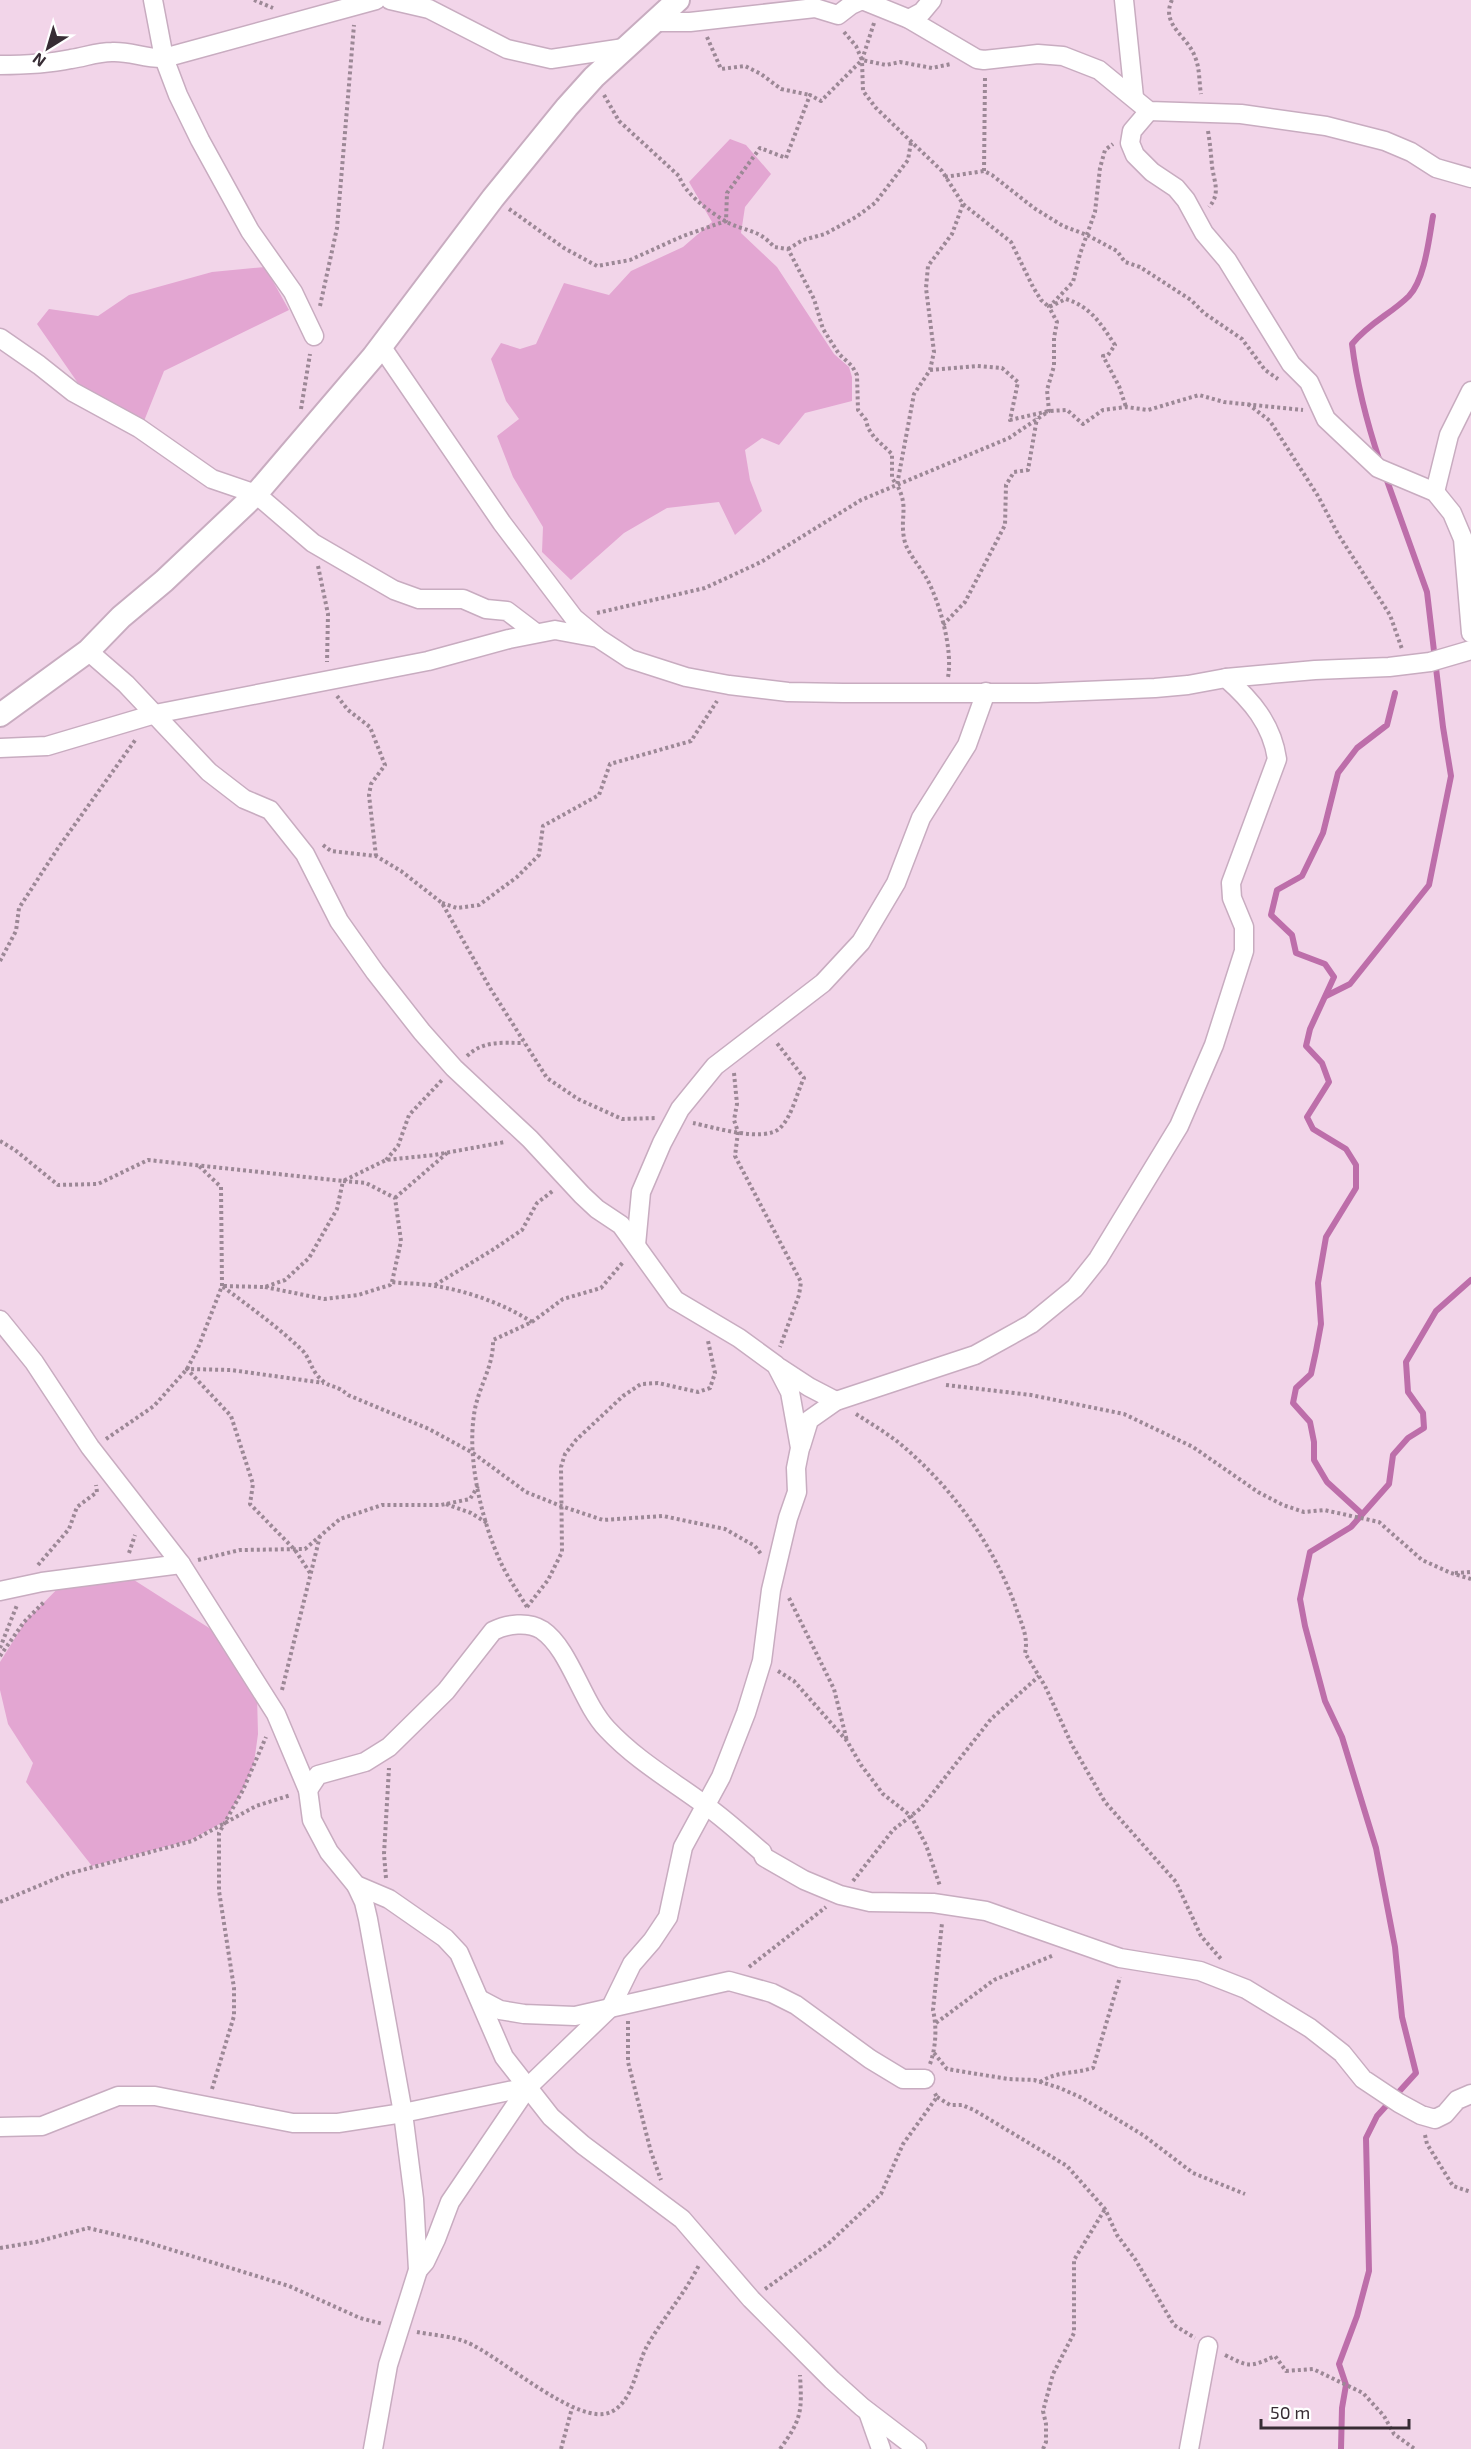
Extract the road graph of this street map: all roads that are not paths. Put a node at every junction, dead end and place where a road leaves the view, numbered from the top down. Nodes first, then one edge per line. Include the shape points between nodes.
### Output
1 (153, 0) edge
2 (376, 0) edge
3 (390, 0) edge
4 (678, 0) edge
5 (932, 0) edge
6 (1124, 0) edge
7 (909, 19) junction
8 (652, 22) junction
9 (624, 48) junction
10 (164, 58) junction
11 (0, 65) edge
12 (1134, 97) junction
13 (1149, 111) junction
14 (1471, 178) edge
15 (314, 336) road end
16 (0, 338) edge
17 (381, 346) junction
18 (1471, 390) edge
19 (1435, 492) junction
20 (256, 494) junction
21 (536, 633) junction
22 (1471, 633) edge
23 (598, 638) junction
24 (1471, 650) edge
25 (88, 651) junction
26 (1226, 678) junction
27 (986, 692) junction
28 (155, 714) junction
29 (0, 715) edge
30 (0, 748) edge
31 (636, 1245) junction
32 (0, 1320) edge
33 (776, 1365) junction
34 (836, 1401) junction
35 (800, 1448) junction
36 (181, 1564) junction
37 (0, 1591) edge
38 (309, 1790) junction
39 (706, 1805) junction
40 (356, 1884) junction
41 (481, 2000) junction
42 (619, 2005) junction
43 (925, 2079) road end
44 (528, 2087) junction
45 (1471, 2094) edge
46 (403, 2113) junction
47 (0, 2127) edge
48 (418, 2270) junction
49 (1208, 2346) road end
50 (868, 2412) junction
51 (373, 2449) edge
52 (880, 2449) edge
53 (917, 2449) edge
54 (1189, 2449) edge

1 - 10 street
2 - 10 street
3 - 9 street via 429,9 507,49 551,59
4 - 8 street
5 - 7 street
6 - 12 street
7 - 8 street via 862,0 838,15 815,8 690,22
7 - 12 street via 984,60 1038,54 1063,56 1099,70
8 - 9 street
9 - 17 street via 594,77 493,198
10 - 11 street via 116,52 32,65
10 - 15 street via 200,140 250,231 293,292
12 - 13 street
13 - 14 street via 1241,114 1326,126 1385,141 1436,168
13 - 19 street via 1132,131 1130,143 1135,155 1186,200 1291,364 1309,382 1326,419 1378,468
16 - 20 street via 73,392 139,428 212,479
17 - 20 street
17 - 23 street via 502,523 574,618
18 - 19 street via 1449,435
19 - 22 street via 1452,513 1464,539
20 - 21 street via 313,543 394,590 419,599 463,599 486,609 507,611
20 - 25 street
21 - 23 street via 555,630
21 - 28 street via 428,661
23 - 27 street via 637,662 729,685 799,692
24 - 26 street via 1408,665
25 - 28 street
25 - 29 street
26 - 27 street via 1155,688
26 - 34 street via 1262,716 1277,759 1232,883 1232,898 1244,927 1244,951 1214,1045 1179,1126 1098,1259 1075,1288 1031,1324 975,1355
27 - 31 street via 967,745 921,818 896,884 861,942 823,983 715,1066 680,1109 641,1192
28 - 30 street via 47,746
28 - 31 street via 209,772 244,799 270,810 304,854 339,921 388,989 454,1068 597,1209 621,1225
31 - 33 street via 675,1300
32 - 36 street via 34,1362 90,1447
33 - 34 street
33 - 35 street via 790,1392
34 - 35 street via 809,1420
35 - 39 street via 797,1492 775,1572 762,1661 746,1713
36 - 37 street
36 - 38 street via 276,1714
38 - 39 street via 318,1776 365,1762 389,1747 446,1691 493,1631 522,1624 539,1628 552,1639 592,1710 621,1744
38 - 40 street via 312,1820 329,1852
39 - 42 street via 683,1847 668,1917 632,1964
39 - 45 street via 764,1857 840,1895 870,1902 986,1911 1120,1958 1200,1971 1246,1989 1310,2028 1342,2053 1363,2079 1421,2115 1435,2119 1457,2100
40 - 41 street via 389,1899 445,1938 459,1953
40 - 46 street via 368,1919
41 - 42 street via 501,2010 524,2014 575,2016
41 - 44 street via 504,2057
42 - 43 street via 729,1981 772,1993 796,2005 903,2079
42 - 44 street
44 - 46 street
44 - 48 street via 450,2202 436,2239
44 - 50 street via 551,2117 583,2145 682,2219 751,2299
46 - 47 street via 338,2124 293,2123 155,2096 118,2096 42,2126
46 - 48 street
48 - 51 street via 388,2365
49 - 54 street
50 - 52 street
50 - 53 street

